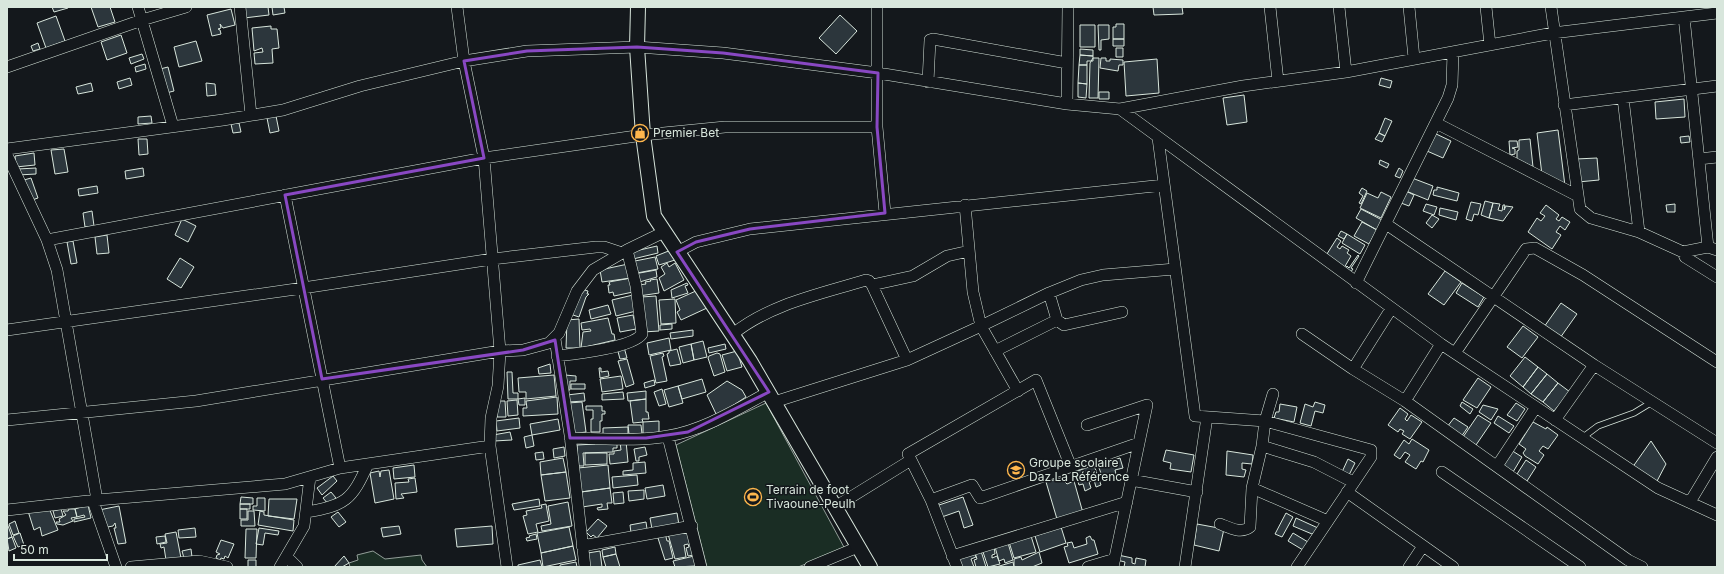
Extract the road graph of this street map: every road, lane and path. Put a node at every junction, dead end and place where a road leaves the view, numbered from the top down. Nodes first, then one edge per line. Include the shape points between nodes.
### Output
1 (138, 7) edge
2 (186, 7) edge
3 (240, 7) edge
4 (457, 7) edge
5 (638, 7) edge
6 (877, 7) edge
7 (1068, 7) edge
8 (1270, 7) edge
9 (1340, 7) edge
10 (1409, 7) edge
11 (1486, 7) edge
12 (1551, 7) edge
13 (1717, 13) edge
14 (1684, 17) junction
15 (142, 20) junction
16 (1553, 33) junction
17 (1490, 45) junction
18 (638, 47) junction
19 (1453, 52) junction
20 (1414, 58) junction
21 (464, 61) junction
22 (1067, 63) junction
23 (7, 67) edge
24 (1346, 72) junction
25 (878, 73) junction
26 (1278, 81) junction
27 (928, 82) junction
28 (1717, 86) edge
29 (1691, 89) junction
30 (1623, 98) junction
31 (1067, 104) junction
32 (1564, 105) junction
33 (1120, 109) junction
34 (251, 115) junction
35 (1436, 123) junction
36 (173, 126) junction
37 (877, 127) junction
38 (643, 135) junction
39 (1158, 138) junction
40 (7, 149) edge
41 (7, 155) edge
42 (1717, 157) edge
43 (484, 158) junction
44 (1699, 159) junction
45 (1164, 185) junction
46 (284, 195) junction
47 (1578, 196) junction
48 (965, 205) junction
49 (885, 213) junction
50 (1386, 224) junction
51 (664, 232) junction
52 (1639, 232) junction
53 (47, 240) junction
54 (1713, 249) edge
55 (969, 251) junction
56 (624, 252) junction
57 (677, 252) junction
58 (1684, 252) junction
59 (492, 259) junction
60 (1175, 268) junction
61 (1717, 277) edge
62 (1356, 283) junction
63 (872, 284) junction
64 (304, 288) junction
65 (1049, 293) junction
66 (1494, 297) junction
67 (1391, 309) junction
68 (1122, 312) dead end
69 (1057, 320) junction
70 (66, 321) junction
71 (981, 326) junction
72 (7, 330) edge
73 (733, 334) junction
74 (1302, 334) dead end
75 (555, 338) junction
76 (1441, 344) junction
77 (500, 351) junction
78 (995, 351) junction
79 (1455, 353) junction
80 (557, 356) junction
81 (907, 360) junction
82 (1717, 362) edge
83 (1594, 365) junction
84 (1353, 369) junction
85 (322, 379) junction
86 (1018, 391) junction
87 (1273, 394) dead end
88 (771, 397) junction
89 (1405, 401) junction
90 (1652, 402) junction
91 (1536, 407) junction
92 (82, 412) junction
93 (1208, 418) junction
94 (7, 420) edge
95 (1556, 420) junction
96 (1265, 421) junction
97 (1087, 425) dead end
98 (668, 437) junction
99 (570, 438) junction
100 (1582, 438) junction
101 (1139, 443) junction
102 (1717, 443) edge
103 (490, 446) junction
104 (1262, 446) junction
105 (1717, 457) edge
106 (911, 460) junction
107 (368, 464) junction
108 (1497, 466) junction
109 (1071, 467) junction
110 (340, 468) junction
111 (1442, 472) dead end
112 (310, 477) junction
113 (1132, 480) junction
114 (1353, 482) junction
115 (1252, 488) junction
116 (1197, 492) junction
117 (1347, 492) junction
118 (95, 500) junction
119 (931, 500) junction
120 (1127, 502) junction
121 (1690, 502) junction
122 (835, 507) junction
123 (7, 510) edge
124 (306, 512) junction
125 (1717, 515) edge
126 (1328, 521) junction
127 (1220, 524) dead end
128 (692, 526) junction
129 (582, 546) junction
130 (1422, 546) junction
131 (858, 548) junction
132 (952, 556) junction
133 (287, 557) junction
134 (1114, 563) edge
135 (116, 567) edge
136 (131, 567) edge
137 (226, 567) edge
138 (280, 567) edge
139 (296, 567) edge
140 (507, 567) edge
141 (585, 567) edge
142 (701, 567) edge
143 (810, 567) edge
144 (870, 567) edge
145 (957, 567) edge
146 (1088, 567) edge
147 (1185, 567) edge
148 (1297, 567) edge
149 (1408, 567) edge
150 (1453, 567) edge
151 (1580, 567) edge
152 (1642, 567) edge

1 - 15 street
2 - 15 street
3 - 34 street
4 - 21 street
5 - 18 street
6 - 25 street
7 - 22 street
8 - 26 street
9 - 24 street
10 - 20 street
11 - 17 street
12 - 16 street
13 - 14 street
14 - 16 street
14 - 29 street
15 - 23 street
15 - 36 street
16 - 17 street
16 - 32 street
17 - 19 street
18 - 21 street via 527,51
18 - 25 street via 723,53
18 - 38 street
19 - 20 street
19 - 35 street via 1452,85
20 - 24 street
21 - 34 street via 360,86 283,110
21 - 43 street
22 - 27 street via 933,39 930,40
22 - 31 street
24 - 26 street
25 - 27 street
25 - 37 street
26 - 33 street
27 - 31 street
28 - 29 street
29 - 30 street
29 - 44 street
30 - 32 street
30 - 52 street
31 - 33 street
32 - 47 street
33 - 39 street
34 - 36 street
35 - 47 street
35 - 50 street
36 - 40 street
37 - 38 street via 725,127
37 - 49 street
38 - 43 street
38 - 51 street via 652,211
39 - 45 street
39 - 62 street
41 - 53 street
42 - 44 street
43 - 46 street
43 - 59 street
44 - 54 street
45 - 48 street
45 - 60 street
46 - 53 street
46 - 64 street
47 - 52 street via 1580,209 1591,218
48 - 49 street
48 - 55 street
49 - 57 street via 750,228 696,242
50 - 62 street
50 - 66 street
51 - 56 street
51 - 57 street
52 - 58 street
53 - 70 street via 57,270
54 - 58 street
55 - 63 street via 947,256 913,276
55 - 71 street via 973,292
56 - 59 street via 596,247
56 - 75 street via 593,270 584,281
56 - 80 street via 636,286 642,334 636,340 599,350
57 - 73 street
58 - 61 street via 1685,258
59 - 64 street
59 - 77 street
60 - 65 street via 1081,280
60 - 93 street via 1194,416
62 - 67 street
63 - 73 street via 866,280 788,304 760,316
63 - 81 street
64 - 70 street
64 - 85 street
65 - 69 street
65 - 71 street
66 - 79 street
66 - 82 street via 1526,249 1535,248 1582,275
66 - 83 street
67 - 76 street
67 - 84 street
68 - 69 street via 1064,325
69 - 78 street
70 - 72 street
70 - 92 street
71 - 78 street
71 - 81 street
73 - 88 street
74 - 84 street
75 - 77 street via 540,347
75 - 80 street
76 - 79 street
76 - 89 street
77 - 85 street
77 - 103 street
78 - 86 street
79 - 91 street
80 - 99 street
81 - 88 street
83 - 90 street
83 - 95 street
84 - 89 street
85 - 92 street via 196,401
85 - 110 street
86 - 106 street via 908,454
86 - 109 street via 1036,380
87 - 96 street
88 - 98 street via 688,432
88 - 122 street
89 - 108 street
90 - 100 lane via 1634,414 1598,426
90 - 102 street
91 - 95 street
91 - 108 street
92 - 94 street
92 - 118 street
93 - 96 street
93 - 116 street
95 - 100 street
96 - 104 street
96 - 114 street via 1371,450 1371,457
97 - 101 street via 1147,405
98 - 99 street
98 - 128 street
99 - 129 street
100 - 121 street via 1658,488
101 - 109 street
101 - 113 street
103 - 107 street
103 - 140 street
104 - 114 street via 1314,462
104 - 115 street
105 - 121 street
106 - 119 street
106 - 122 street
107 - 110 street
107 - 124 street via 357,488 345,500 335,506
108 - 152 street via 1628,560
109 - 119 street via 980,498 972,485
110 - 112 street
111 - 151 street
112 - 118 street via 285,484
112 - 124 street
113 - 116 street
113 - 120 street
114 - 117 street
115 - 126 street
115 - 127 street via 1250,527 1246,530 1236,530
116 - 147 street
117 - 126 street
117 - 130 street
118 - 123 street
118 - 135 street
119 - 132 street
120 - 132 street
120 - 134 street
121 - 125 street
122 - 131 street
124 - 133 street via 304,526
126 - 148 street
128 - 129 street
128 - 142 street
129 - 141 street
130 - 149 street
130 - 150 street
131 - 143 street
131 - 144 street
132 - 145 street
133 - 138 street
133 - 139 street
134 - 146 street
136 - 137 street via 199,561

